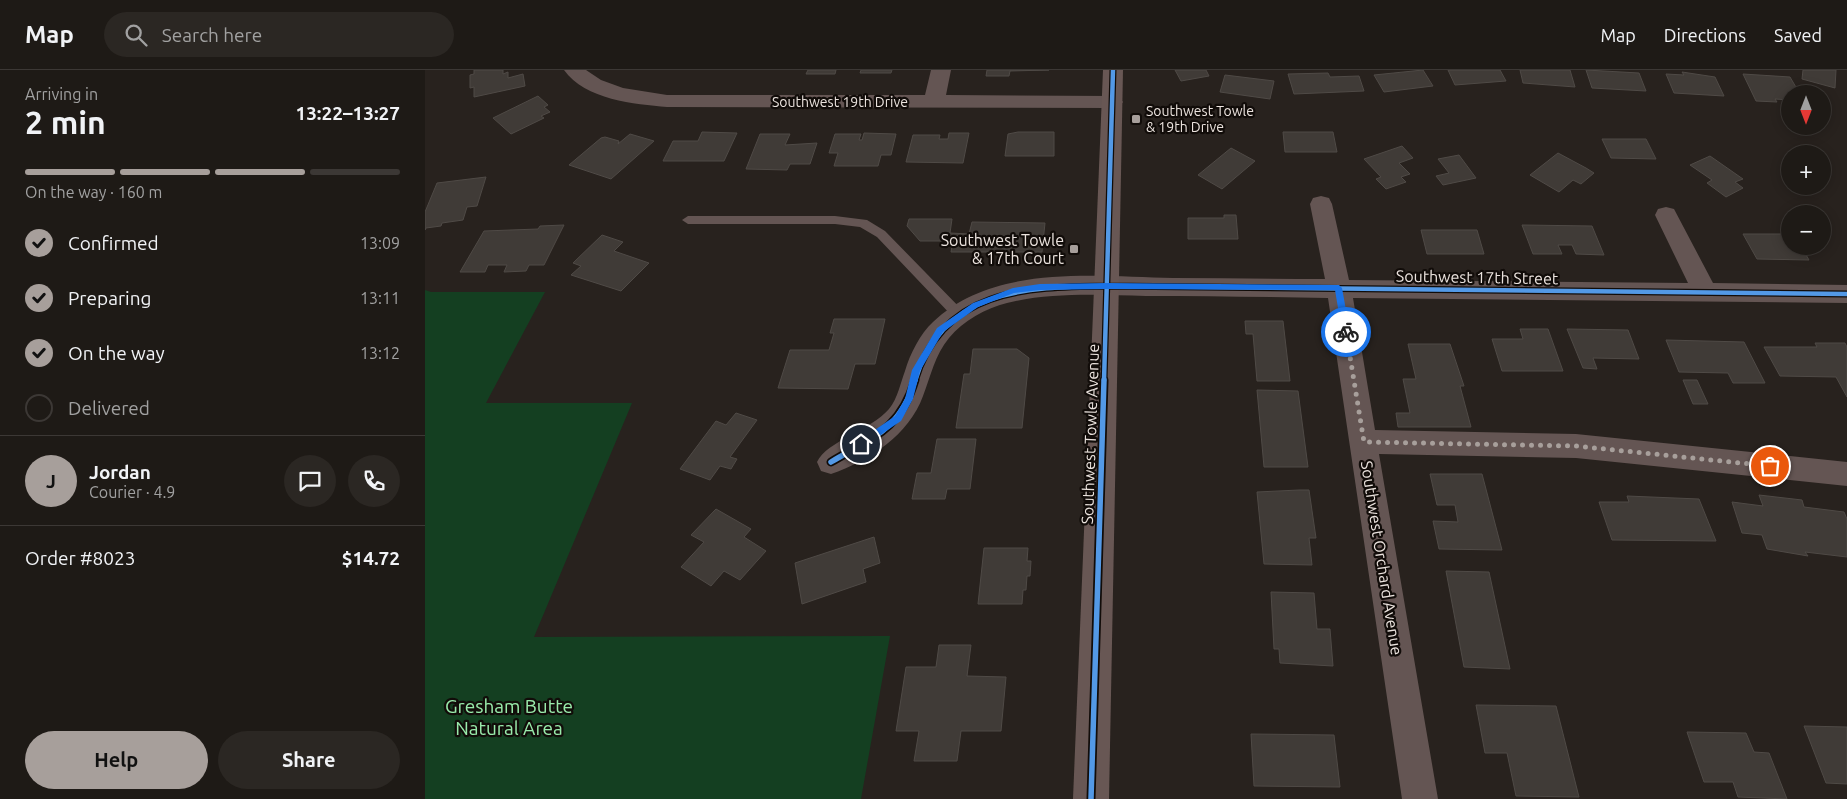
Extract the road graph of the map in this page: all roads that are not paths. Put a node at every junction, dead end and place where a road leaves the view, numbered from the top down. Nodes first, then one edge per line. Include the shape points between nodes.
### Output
1 (574, 70) edge
2 (941, 70) edge
3 (1113, 70) edge
4 (934, 102) junction
5 (1113, 102) junction
6 (1321, 204) dead end
7 (1666, 215) dead end
8 (688, 220) dead end
9 (1107, 286) junction
10 (1339, 288) junction
11 (1705, 292) junction
12 (1847, 294) edge
13 (959, 314) junction
14 (1364, 442) junction
15 (831, 462) dead end
16 (1847, 474) edge
17 (1091, 799) edge
18 (1421, 799) edge

1 - 4 street, Southwest 19th Drive via 606,88 667,101
2 - 4 street
3 - 5 main road, Southwest Towle Avenue
4 - 5 street, Southwest 19th Drive
5 - 9 main road, Southwest Towle Avenue
6 - 10 street, Southwest Orchard Avenue
7 - 11 street
8 - 13 lane via 835,220 863,223 881,234
9 - 10 street, Southwest 17th Street
9 - 13 street, Southwest 17th Street via 1013,290
9 - 17 main road, Southwest Towle Avenue
10 - 11 street, Southwest 17th Street
10 - 14 street, Southwest Orchard Avenue
11 - 12 street, Southwest 17th Street
13 - 15 street, Southwest 17th Street via 940,330 925,351 916,370 909,399 898,418
14 - 16 street via 1576,446
14 - 18 street, Southwest Orchard Avenue

